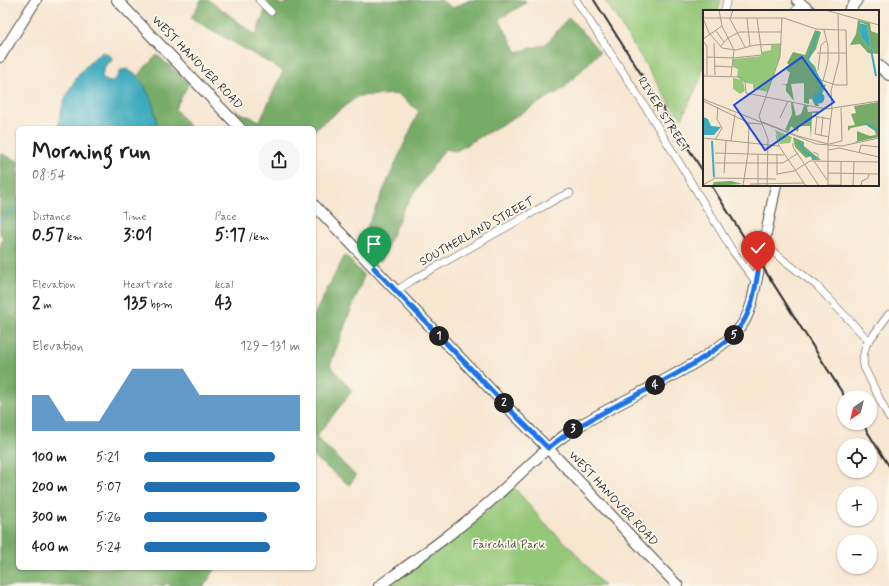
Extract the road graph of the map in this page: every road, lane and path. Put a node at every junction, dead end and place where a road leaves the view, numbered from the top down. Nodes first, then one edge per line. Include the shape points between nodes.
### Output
1 (36, 0) edge
2 (117, 0) edge
3 (259, 0) edge
4 (576, 0) edge
5 (727, 0) edge
6 (857, 0) edge
7 (798, 5) edge
8 (724, 10) edge
9 (808, 10) edge
10 (850, 10) edge
11 (271, 12) dead end
12 (0, 57) edge
13 (879, 67) edge
14 (889, 75) edge
15 (238, 126) edge
16 (776, 186) edge
17 (570, 194) dead end
18 (316, 207) edge
19 (764, 245) junction
20 (756, 282) junction
21 (396, 291) junction
22 (889, 314) edge
23 (869, 341) junction
24 (889, 418) edge
25 (548, 448) junction
26 (379, 586) edge
27 (678, 586) edge

1 - 12 street
2 - 15 street, WEST HANOVER ROAD
3 - 11 street
4 - 20 street, RIVER STREET via 648,111 732,250
5 - 8 street
6 - 10 street
7 - 9 street
13 - 14 street
16 - 19 street
17 - 21 street, SOUTHERLAND STREET via 560,197
18 - 21 street, WEST HANOVER ROAD
19 - 20 street
19 - 23 street via 816,285
20 - 25 street via 747,317 728,340 680,372 579,425
21 - 25 street, WEST HANOVER ROAD
22 - 23 street
23 - 24 street via 864,352 864,367
25 - 26 street via 468,520
25 - 27 street, WEST HANOVER ROAD

